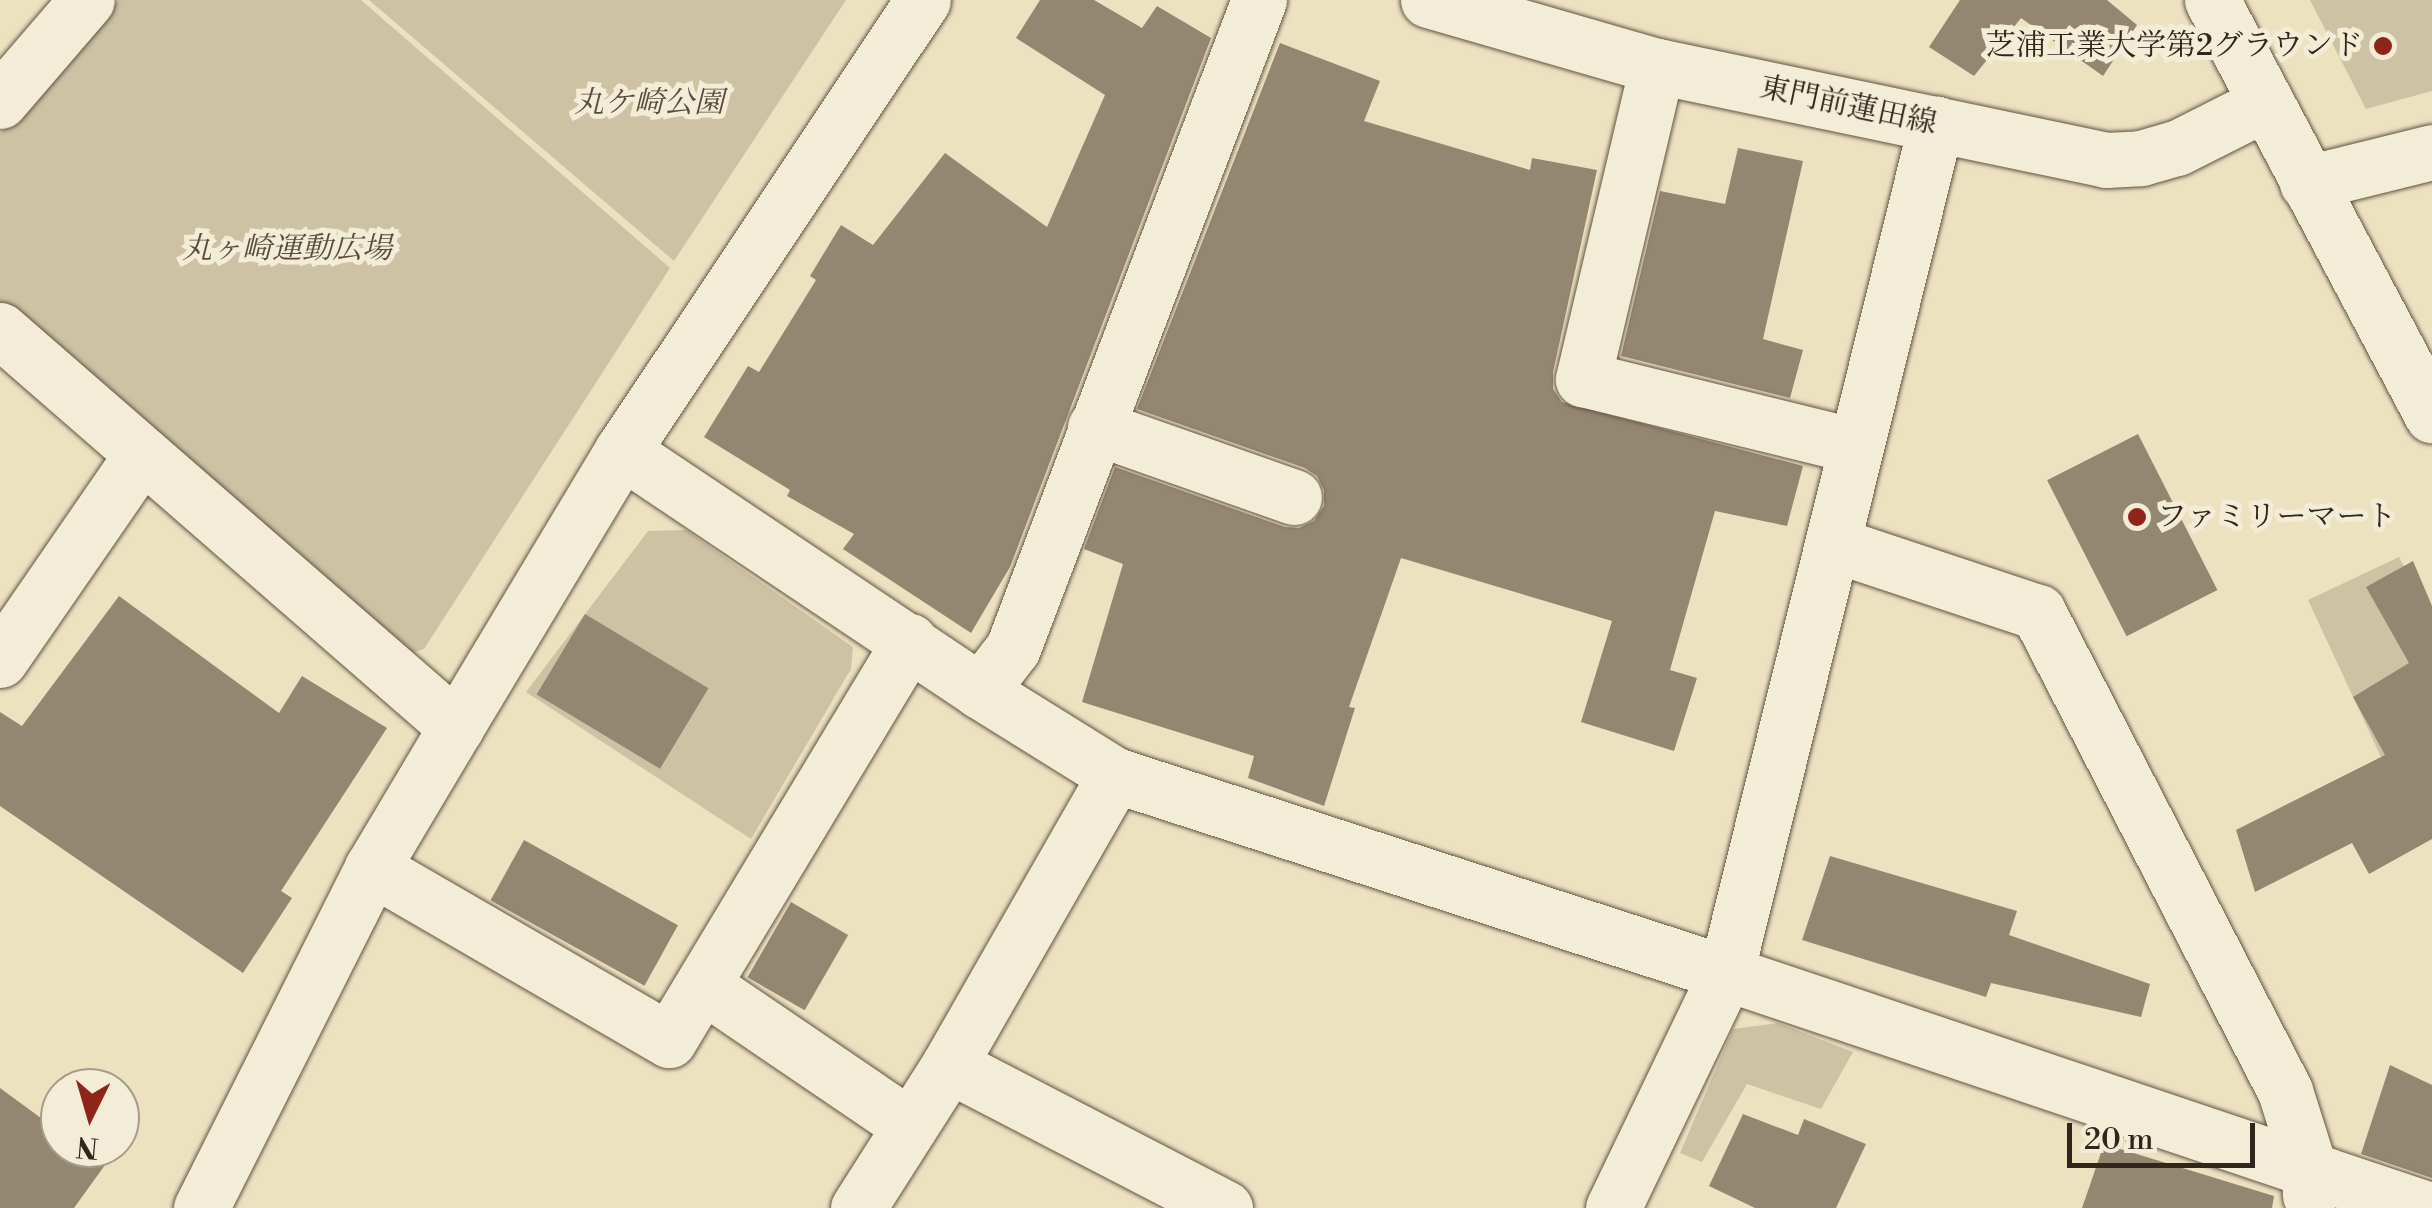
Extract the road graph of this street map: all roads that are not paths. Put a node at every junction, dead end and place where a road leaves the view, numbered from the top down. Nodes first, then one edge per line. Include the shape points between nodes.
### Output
1 (86, 0) edge
2 (923, 0) edge
3 (1260, 0) edge
4 (1430, 0) edge
5 (2212, 0) edge
6 (1658, 66) junction
7 (0, 101) edge
8 (2264, 104) junction
9 (1936, 124) junction
10 (2432, 152) edge
11 (2307, 183) junction
12 (0, 330) edge
13 (2432, 414) edge
14 (1094, 427) junction
15 (1856, 446) junction
16 (622, 452) junction
17 (142, 454) junction
18 (1294, 496) dead end
19 (1832, 544) junction
20 (910, 641) junction
21 (0, 660) edge
22 (980, 691) junction
23 (456, 726) junction
24 (1115, 775) junction
25 (372, 868) junction
26 (1726, 973) junction
27 (704, 986) junction
28 (949, 1065) junction
29 (910, 1126) junction
30 (2310, 1188) edge
31 (201, 1208) edge
32 (858, 1208) edge
33 (1225, 1208) edge
34 (1613, 1208) edge
35 (2424, 1208) edge

1 - 7 street
2 - 16 street
3 - 14 street
4 - 6 street, 東門前蓮田線
5 - 8 street
6 - 9 street, 東門前蓮田線
6 - 15 street via 1582,379
8 - 9 street, 東門前蓮田線 via 2177,148 2123,160
8 - 11 street
9 - 15 street
10 - 11 street
11 - 13 street
12 - 17 street
14 - 18 street
14 - 22 street via 1013,648
15 - 19 street
16 - 20 street
16 - 23 street
17 - 21 street
17 - 23 street
19 - 26 street
19 - 30 street via 2038,612 2286,1091
20 - 22 street
20 - 27 street
22 - 24 street
23 - 25 street
24 - 26 street
24 - 28 street
25 - 27 street via 669,1040
25 - 31 street
26 - 30 street
26 - 34 street
27 - 29 street
28 - 29 street
28 - 33 street
29 - 32 street
30 - 35 street

